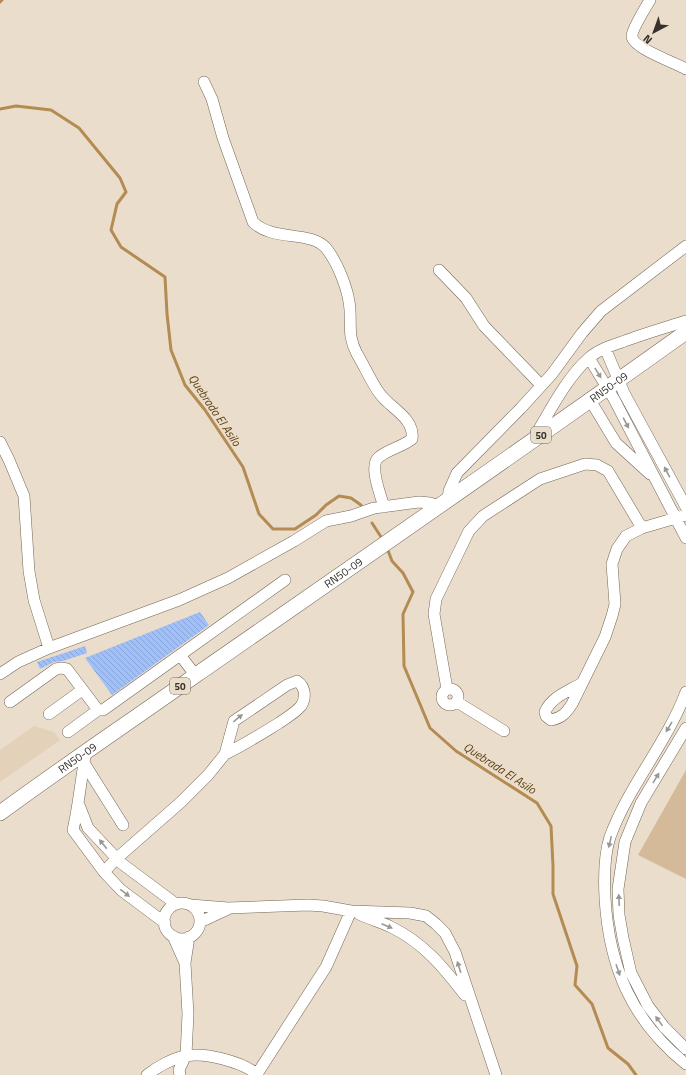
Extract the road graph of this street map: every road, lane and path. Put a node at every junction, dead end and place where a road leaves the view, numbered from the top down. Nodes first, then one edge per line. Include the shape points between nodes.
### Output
1 (650, 0) edge
2 (686, 69) edge
3 (204, 82) dead end
4 (686, 246) edge
5 (439, 270) dead end
6 (686, 321) edge
7 (686, 332) edge
8 (605, 348) junction
9 (589, 358) junction
10 (613, 384) junction
11 (541, 385) junction
12 (590, 400) junction
13 (533, 440) junction
14 (0, 442) edge
15 (653, 477) junction
16 (444, 504) junction
17 (384, 507) junction
18 (686, 507) edge
19 (681, 517) edge
20 (642, 528) junction
21 (686, 538) edge
22 (285, 580) dead end
23 (49, 648) junction
24 (180, 655) junction
25 (0, 674) edge
26 (196, 676) junction
27 (582, 683) dead end
28 (82, 690) junction
29 (686, 692) edge
30 (10, 702) dead end
31 (98, 710) junction
32 (49, 714) dead end
33 (686, 728) edge
34 (504, 731) dead end
35 (68, 732) dead end
36 (225, 754) junction
37 (85, 757) junction
38 (79, 805) junction
39 (0, 813) edge
40 (123, 825) dead end
41 (116, 859) junction
42 (104, 872) junction
43 (176, 904) junction
44 (191, 906) junction
45 (228, 908) junction
46 (351, 911) junction
47 (200, 922) junction
48 (165, 923) junction
49 (173, 936) junction
50 (189, 937) junction
51 (185, 963) junction
52 (472, 1004) junction
53 (686, 1049) edge
54 (186, 1056) junction
55 (686, 1064) edge
56 (257, 1074) edge
57 (147, 1075) edge
58 (180, 1075) edge
59 (496, 1075) edge

1 - 2 street via 634,30 633,40 646,50
3 - 17 street via 253,222 267,232 310,239 325,247 347,288 353,345 379,394 411,427 412,439 378,457 374,462
4 - 11 street via 601,311
5 - 11 street via 466,298 484,326
6 - 8 street
7 - 10 main road, RN50-09 / 50
8 - 9 street
8 - 10 street
9 -> 10 street
9 - 13 street via 563,390
10 - 12 main road, RN50-09 / 50
10 -> 15 street
18 -> 10 street via 624,393
11 - 16 street via 457,473
12 - 13 main road, RN50-09 / 50
12 - 15 street via 616,443
13 - 16 main road, RN50-09 / 50
14 - 23 street via 24,496 29,571 34,600
15 - 19 street
16 - 17 street via 419,502
16 - 26 main road, RN50-09 / 50
17 - 23 street via 326,522 228,578 179,600
19 - 20 street
19 - 21 street
20 - 27 street via 626,536 617,549 612,564 616,604 605,637
20 - 34 street via 608,471 598,465 585,464 540,480 483,516 469,531 436,599 434,614 447,689 456,692 457,702
22 - 24 street
23 - 25 street via 18,662
24 - 26 street
24 - 31 street via 103,710
26 - 37 main road, RN50-09 / 50
28 - 30 street via 67,669 61,668
28 - 31 street
28 - 32 street
29 -> 55 street via 680,709 629,796 610,838 604,886 610,944 628,994 648,1026
31 - 35 street
53 -> 33 street via 648,1006 632,973 619,915 618,889 625,842 641,803
36 -> 36 street via 234,721 287,685 297,681 301,684 304,700 295,712 248,743
36 - 41 street via 181,802
37 - 38 street
37 - 39 main road, RN50-09 / 50
37 - 40 street
41 -> 38 street via 88,828
38 - 42 street via 73,830
41 - 42 street
41 - 43 street
42 -> 48 street via 121,890
43 - 44 street via 184,903
43 - 48 street via 167,912
44 - 45 street
44 - 47 street via 197,911
45 - 46 street via 308,905
45 - 47 street
46 -> 52 street via 390,926 421,946 444,966
52 -> 46 street via 455,952 445,933 426,916
46 - 56 street via 326,966
47 - 50 street via 196,933
48 - 49 street
49 - 50 street via 182,939
49 - 51 street
50 - 51 street
51 - 54 street via 188,1014
52 - 59 street
54 - 56 street via 200,1055 232,1062
54 - 57 street via 169,1062
54 - 58 street via 179,1070

